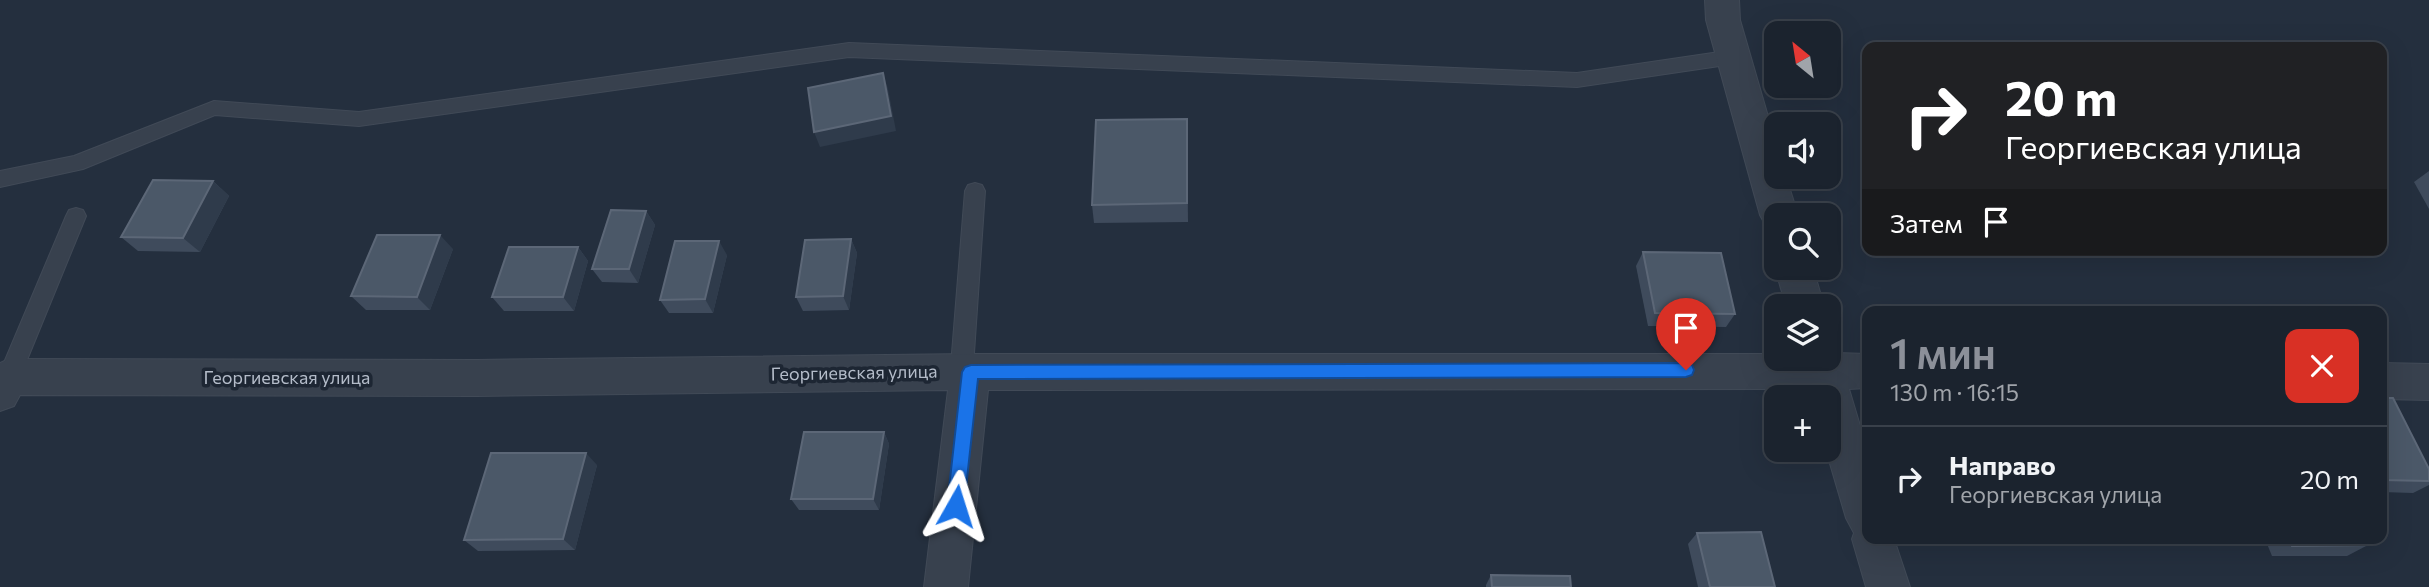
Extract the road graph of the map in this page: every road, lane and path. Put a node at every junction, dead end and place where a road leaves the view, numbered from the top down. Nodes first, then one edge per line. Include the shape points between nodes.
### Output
1 (1722, 0) edge
2 (1733, 57) junction
3 (0, 179) edge
4 (975, 191) dead end
5 (1776, 203) edge
6 (76, 216) dead end
7 (1764, 365) edge
8 (1841, 367) edge
9 (1862, 370) edge
10 (1824, 371) edge
11 (971, 372) junction
12 (2387, 382) edge
13 (2429, 383) edge
14 (4, 385) edge
15 (1862, 501) edge
16 (1875, 544) edge
17 (946, 587) edge
18 (1888, 587) edge

1 - 2 street
2 - 3 lane via 1577,80 849,50 359,119 214,108 76,163
2 - 5 street
4 - 11 lane via 963,352
6 - 14 lane
7 - 11 street, Георгиевская улица
8 - 9 street, Георгиевская улица
10 - 15 street
11 - 14 street, Георгиевская улица
11 - 17 street
12 - 13 street
16 - 18 street

